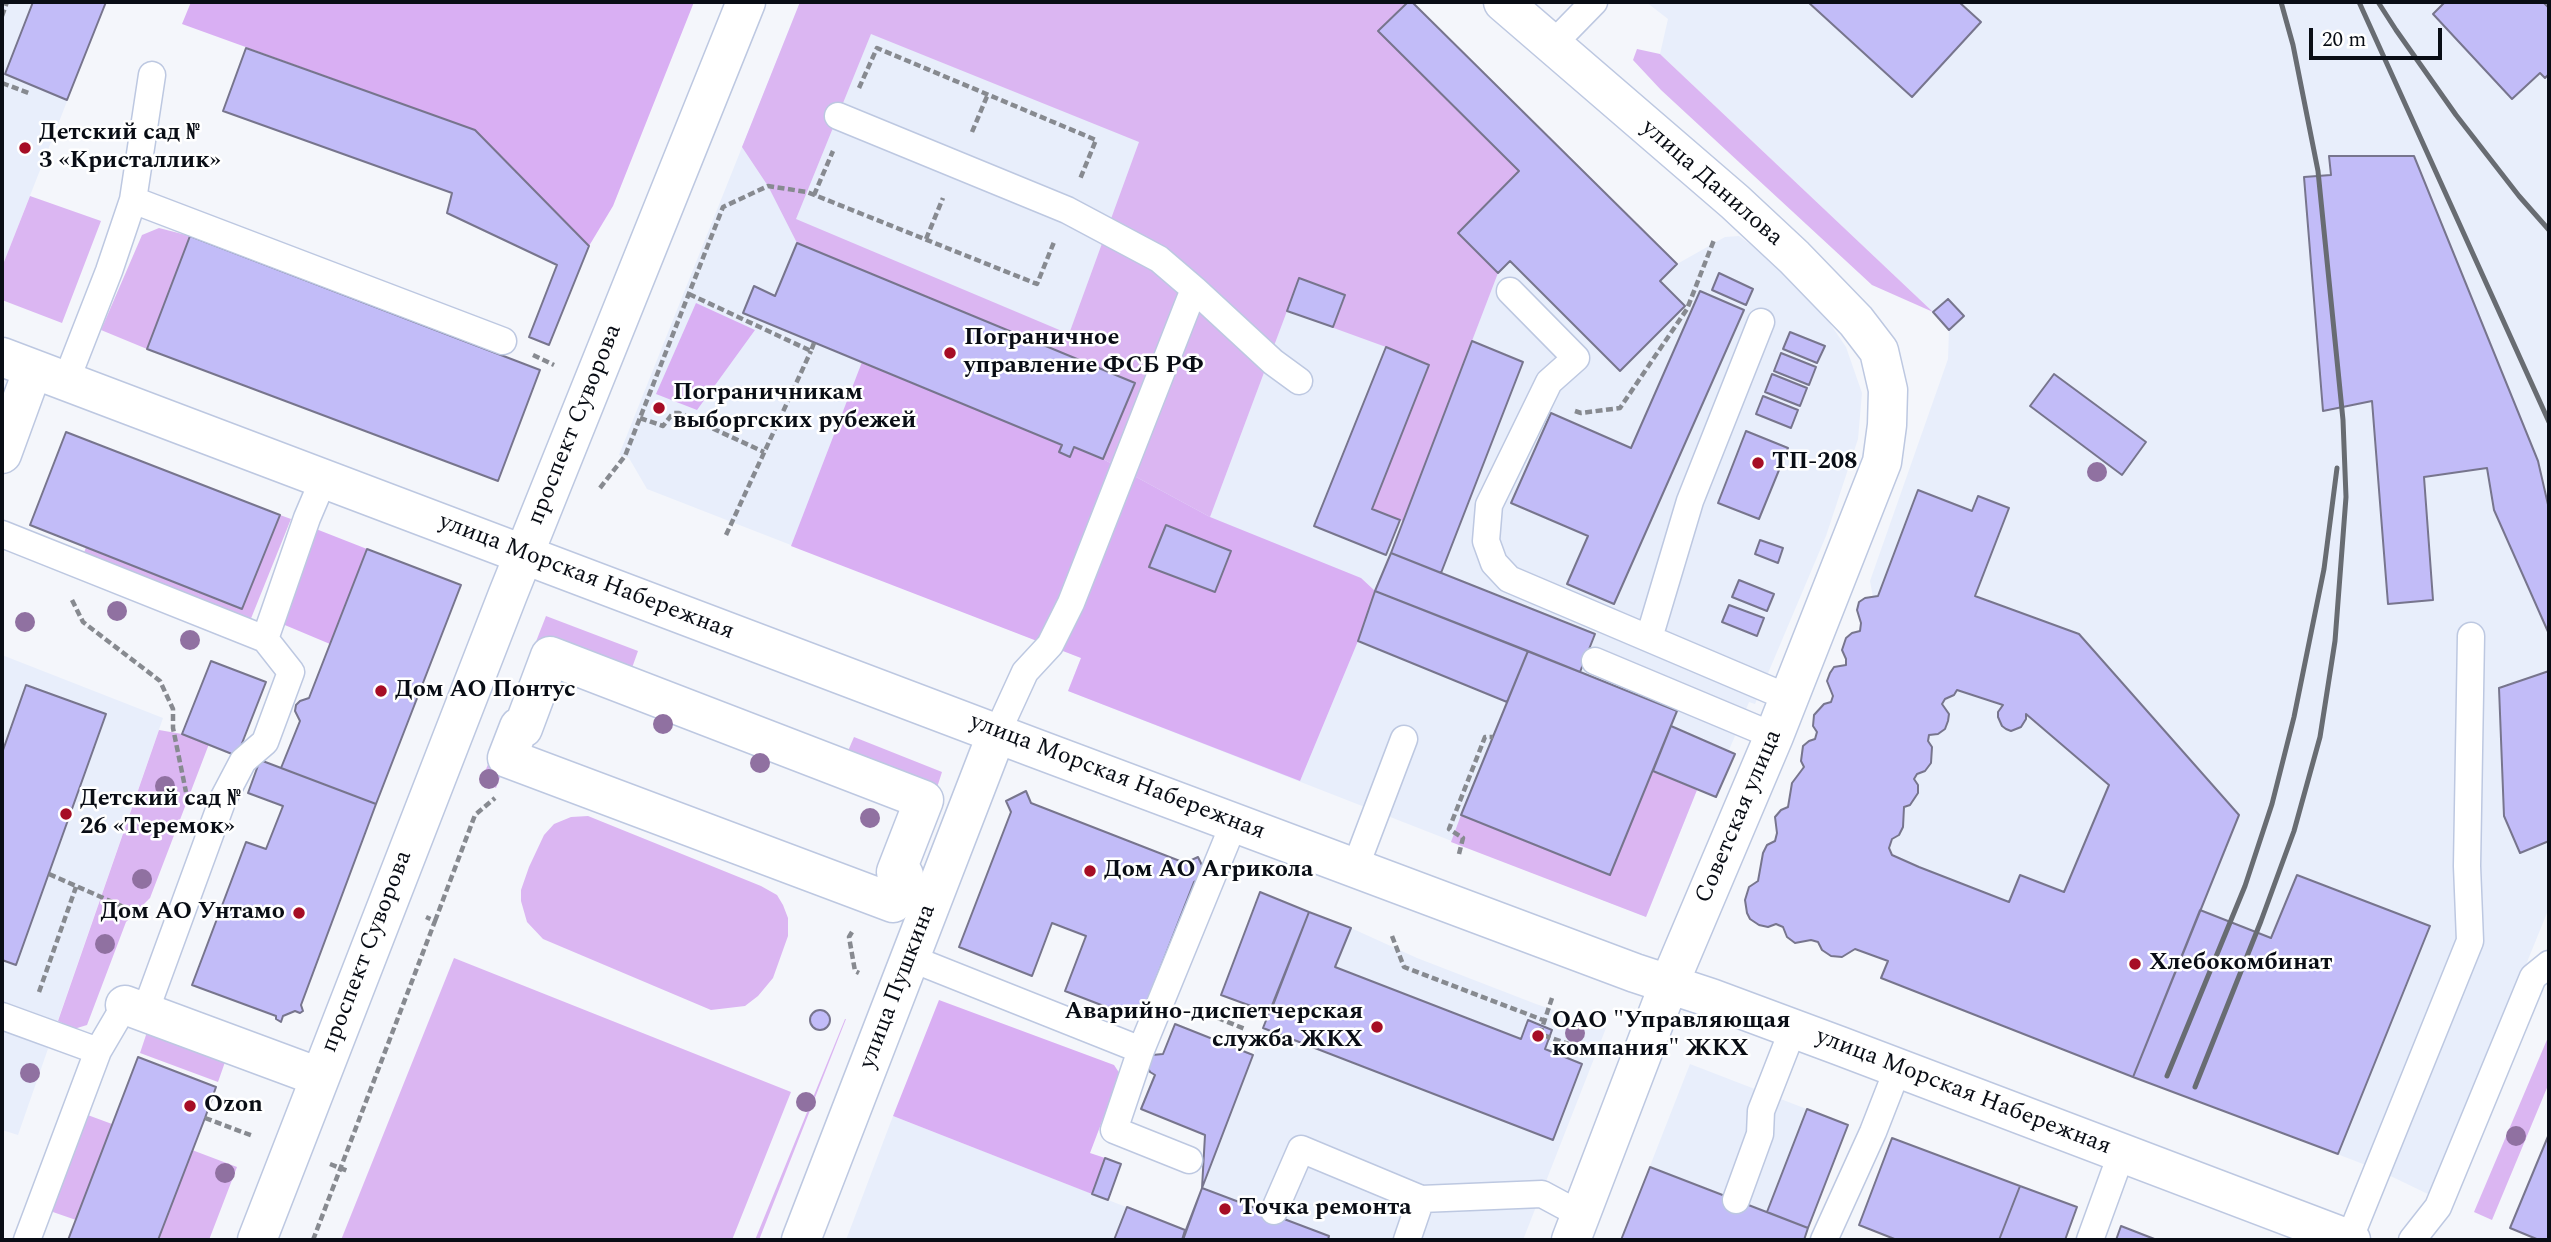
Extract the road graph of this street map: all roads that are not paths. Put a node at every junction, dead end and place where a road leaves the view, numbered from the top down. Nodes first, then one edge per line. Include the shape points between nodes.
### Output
1 (746, 2) edge
2 (1503, 2) edge
3 (1594, 2) edge
4 (1552, 45) junction
5 (152, 75) dead end
6 (842, 117) road end
7 (132, 200) junction
8 (1194, 289) junction
9 (1510, 291) dead end
10 (1761, 322) dead end
11 (503, 341) dead end
12 (34, 369) edge
13 (1299, 381) dead end
14 (1888, 390) joint
15 (2, 454) edge
16 (324, 478) junction
17 (2, 534) edge
18 (524, 554) junction
19 (2471, 636) dead end
20 (1649, 638) junction
21 (265, 639) junction
22 (1595, 661) dead end
23 (1789, 698) junction
24 (997, 733) junction
25 (1774, 736) junction
26 (1404, 739) dead end
27 (1234, 822) junction
28 (1355, 868) junction
29 (893, 903) joint
30 (910, 958) junction
31 (2549, 964) edge
32 (1669, 984) junction
33 (135, 1009) junction
34 (2, 1016) edge
35 (1793, 1029) junction
36 (1141, 1050) junction
37 (98, 1051) junction
38 (1898, 1068) junction
39 (318, 1077) junction
40 (2122, 1152) junction
41 (1189, 1160) dead end
42 (1420, 1199) junction
43 (1736, 1200) dead end
44 (1274, 1212) dead end
45 (1576, 1228) edge
46 (27, 1240) edge
47 (257, 1240) edge
48 (801, 1240) edge
49 (1407, 1240) edge
50 (1824, 1240) edge
51 (2090, 1240) edge
52 (2350, 1240) edge
53 (2412, 1240) edge

1 - 18 street, проспект Суворова
2 - 4 street, улица Данилова
3 - 4 lane
4 - 14 street, улица Данилова via 1794,257 1856,321 1878,351
5 - 7 lane
6 - 8 lane via 1067,210 1159,259
7 - 11 lane
7 - 12 lane via 109,271
8 - 13 lane
8 - 24 lane via 1070,603 1050,645 1025,672
9 - 20 lane via 1576,358 1549,382 1489,505 1486,541 1494,563 1509,579
10 - 20 lane via 1690,501
12 - 15 street
12 - 16 street, улица Морская Набережная
14 - 23 street, Советская улица via 1882,462
16 - 18 street, улица Морская Набережная
16 - 21 lane
17 - 21 lane
18 - 24 street, улица Морская Набережная
18 - 39 street, проспект Суворова
19 - 52 lane via 2470,941
20 - 23 lane
21 - 33 lane via 291,672 265,742 243,761 223,799 174,928
22 - 25 lane
23 - 25 street, Советская улица
24 - 27 street, улица Морская Набережная
24 - 30 street, улица Пушкина
25 - 32 street, Советская улица
26 - 28 lane
27 - 28 street, улица Морская Набережная
27 - 36 lane
28 - 32 street, улица Морская Набережная
29 - 29 street via 507,758 550,656 924,800 896,872 904,875
30 - 36 lane
30 - 48 street, улица Пушкина
31 - 53 lane via 2533,977 2438,1207
32 - 35 street, улица Морская Набережная
32 - 45 street, Советская улица
33 - 37 lane
33 - 39 street
34 - 37 lane
35 - 38 street, улица Морская Набережная
35 - 43 lane via 1760,1111 1760,1134
36 - 41 lane via 1114,1130
37 - 46 lane
38 - 40 street, улица Морская Набережная
38 - 50 lane
39 - 47 street, проспект Суворова
40 - 51 lane
40 - 52 street, улица Морская Набережная
42 - 44 lane via 1301,1149
42 - 45 lane via 1542,1194
42 - 49 lane

